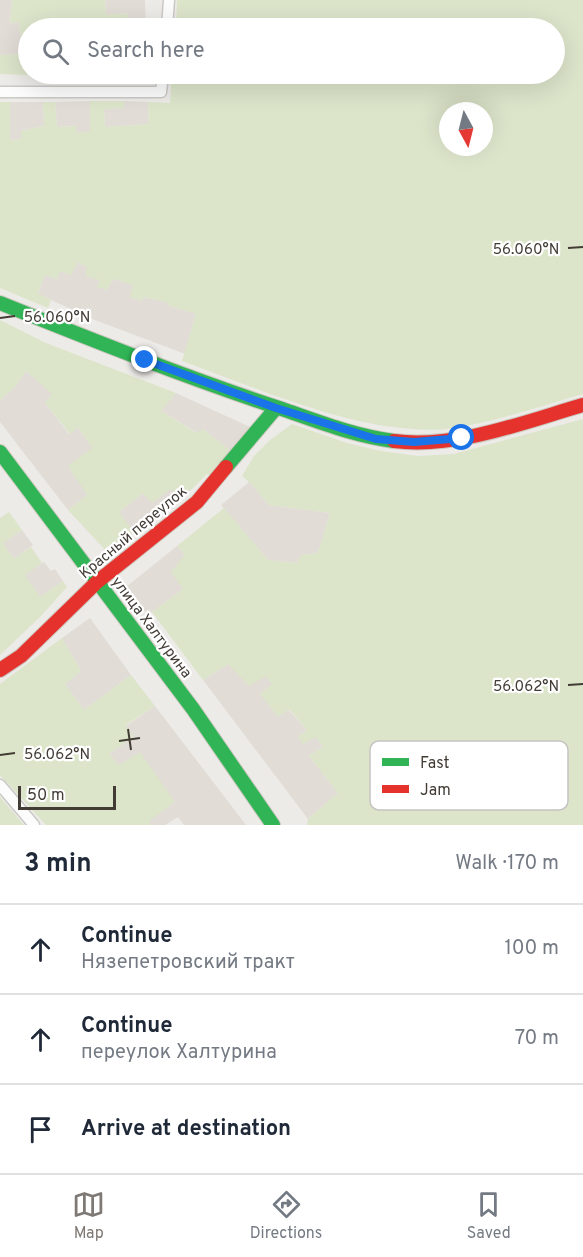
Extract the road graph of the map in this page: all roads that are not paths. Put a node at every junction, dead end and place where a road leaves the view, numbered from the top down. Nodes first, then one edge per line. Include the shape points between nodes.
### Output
1 (169, 0) edge
2 (168, 18) edge
3 (162, 84) edge
4 (0, 92) edge
5 (0, 303) edge
6 (583, 405) edge
7 (276, 408) junction
8 (0, 452) edge
9 (98, 582) junction
10 (0, 670) edge
11 (0, 785) edge
12 (34, 825) edge
13 (273, 825) edge

1 - 2 street
3 - 4 street via 161,92
5 - 7 street
6 - 7 street via 462,438 414,442 376,439
7 - 9 street, Красный переулок via 197,502
8 - 9 street, улица Халтурина
9 - 10 street, Красный переулок via 21,656
9 - 13 street, улица Халтурина
11 - 12 street

